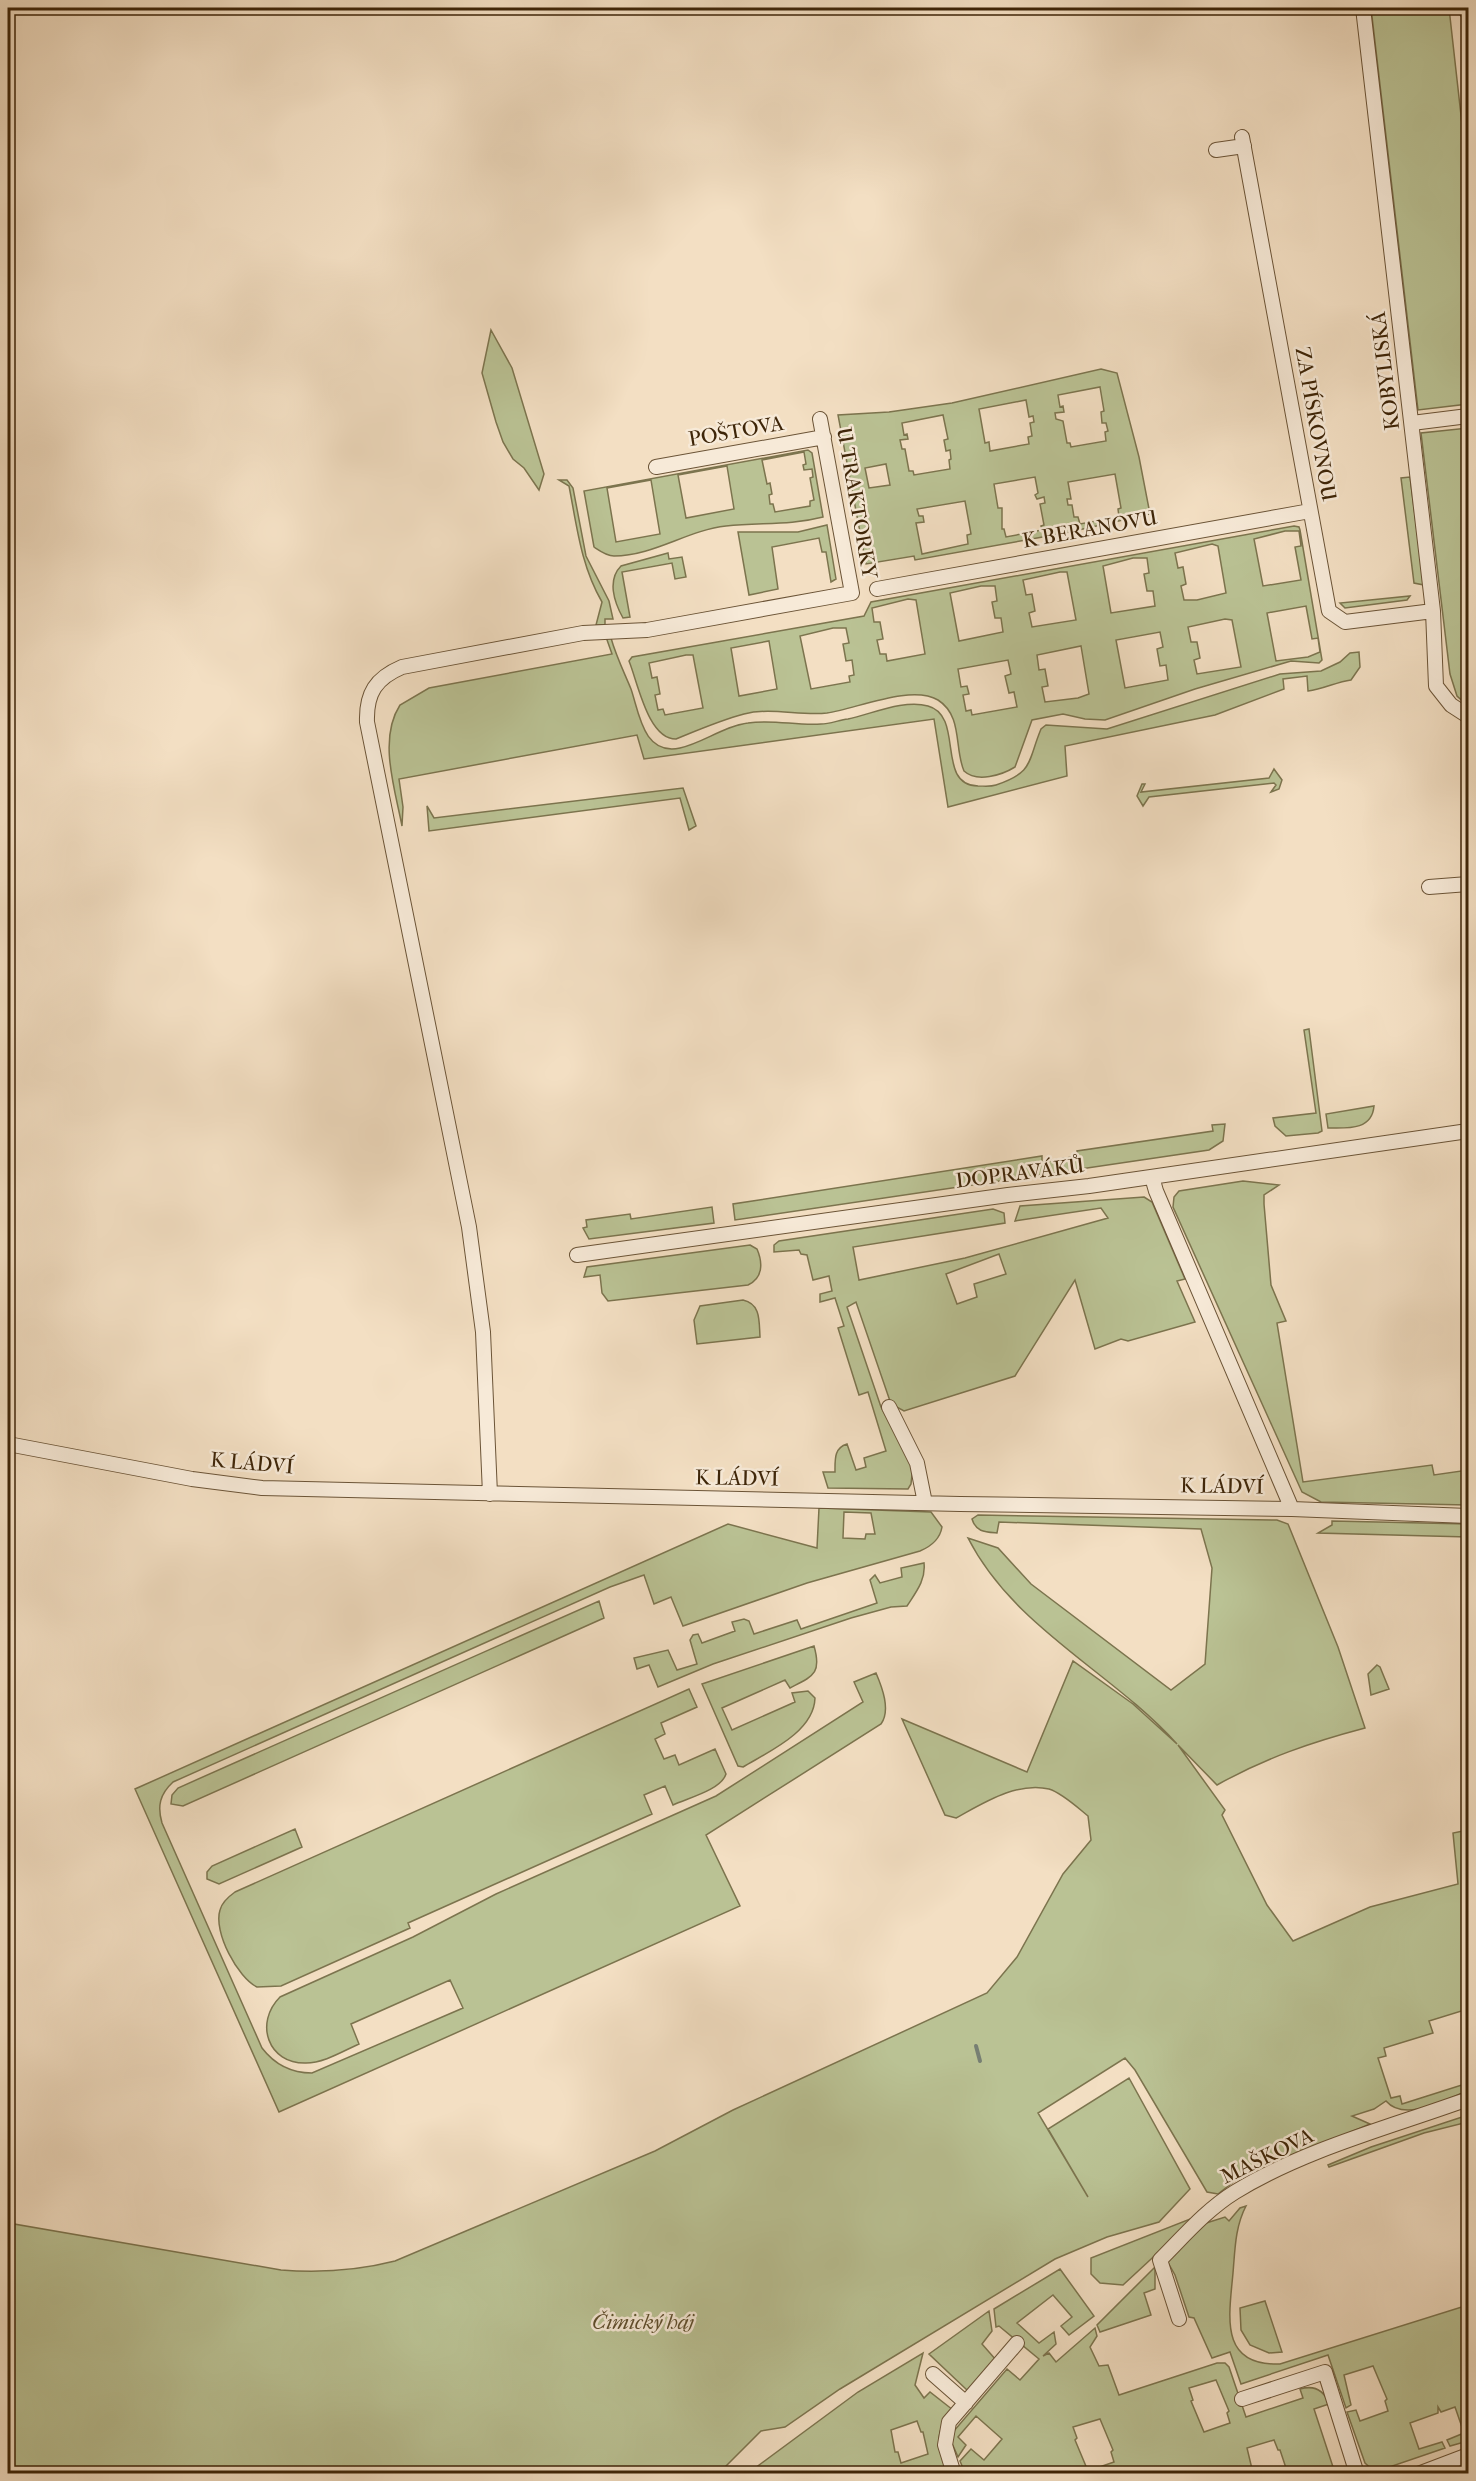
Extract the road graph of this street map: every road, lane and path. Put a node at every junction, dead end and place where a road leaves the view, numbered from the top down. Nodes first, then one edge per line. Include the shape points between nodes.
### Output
1 (1363, 8) edge
2 (1216, 150) dead end
3 (1468, 416) edge
4 (820, 419) dead end
5 (1412, 423) junction
6 (824, 437) junction
7 (656, 467) dead end
8 (1310, 511) junction
9 (877, 589) dead end
10 (1433, 611) junction
11 (1468, 716) edge
12 (1468, 884) edge
13 (1429, 886) dead end
14 (1468, 1131) edge
15 (1152, 1177) junction
16 (576, 1255) dead end
17 (889, 1407) dead end
18 (8, 1444) edge
19 (490, 1494) junction
20 (925, 1503) junction
21 (1292, 1509) junction
22 (1468, 1516) edge
23 (1468, 2099) edge
24 (1179, 2319) dead end
25 (1017, 2343) dead end
26 (933, 2374) dead end
27 (1242, 2399) dead end
28 (966, 2403) junction
29 (1468, 2455) edge
30 (954, 2474) edge
31 (1357, 2474) edge
32 (1418, 2474) edge

1 - 5 street, KOBYLISKÁ
2 - 8 street, ZA PÍSKOVNOU via 1243,141
3 - 5 street
4 - 6 street, U TRAKTORKY
5 - 10 street, KOBYLISKÁ
6 - 7 street, POŠTOVA
6 - 19 street, U TRAKTORKY via 852,593 646,630 563,637 402,667 375,683 367,708 469,1227 483,1332
8 - 9 street, K BERANOVU
8 - 10 street, ZA PÍSKOVNOU via 1329,611 1335,618 1345,622
10 - 11 street, KOBYLISKÁ via 1436,686 1451,705
12 - 13 street
14 - 15 street, DOPRAVÁKŮ
15 - 16 street, DOPRAVÁKŮ
15 - 21 street
17 - 20 street via 917,1463
18 - 19 street, K LÁDVÍ via 192,1479 262,1488
19 - 20 street, K LÁDVÍ
20 - 21 street, K LÁDVÍ
21 - 22 street, K LÁDVÍ
23 - 24 street, MAŠKOVA via 1309,2156 1236,2192 1210,2210 1160,2260
25 - 28 street
26 - 28 street
27 - 31 street via 1324,2372
28 - 30 street via 949,2422 945,2445
29 - 32 street

